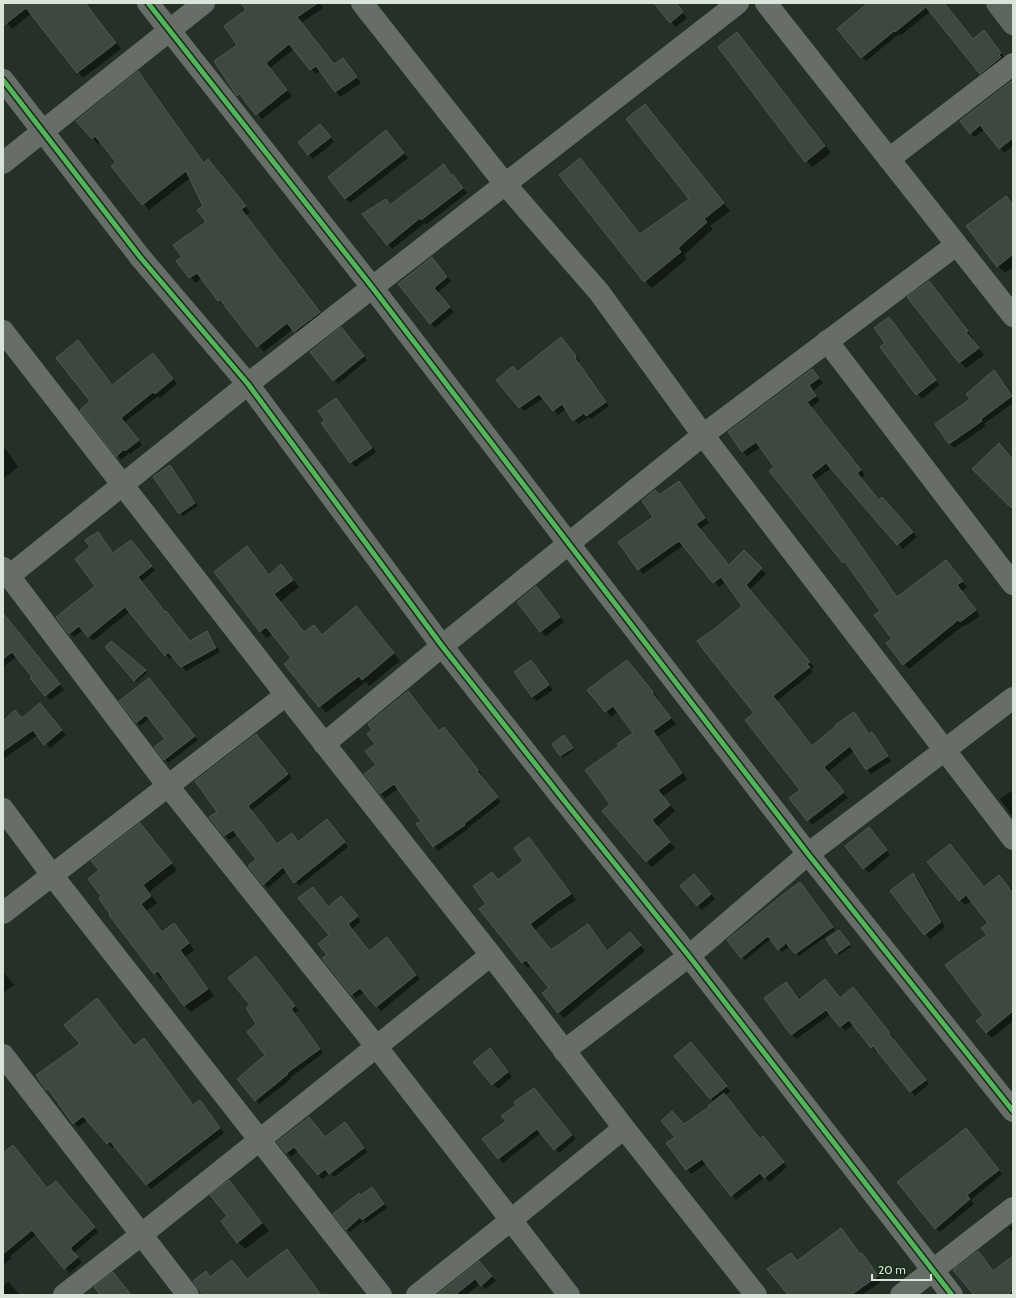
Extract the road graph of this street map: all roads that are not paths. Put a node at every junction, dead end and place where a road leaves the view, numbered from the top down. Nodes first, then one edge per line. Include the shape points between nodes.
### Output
1 (148, 3) edge
2 (204, 3) edge
3 (362, 3) edge
4 (738, 3) edge
5 (766, 3) edge
6 (997, 3) edge
7 (1013, 24) edge
8 (169, 30) junction
9 (1013, 64) edge
10 (3, 80) edge
11 (43, 131) junction
12 (889, 159) junction
13 (3, 163) edge
14 (505, 184) junction
15 (956, 246) junction
16 (372, 287) junction
17 (1013, 316) edge
18 (3, 331) edge
19 (827, 341) junction
20 (248, 384) junction
21 (703, 436) junction
22 (122, 484) junction
23 (568, 544) junction
24 (6, 572) edge
25 (1013, 584) edge
26 (442, 646) junction
27 (286, 695) junction
28 (1013, 698) edge
29 (324, 744) junction
30 (946, 750) junction
31 (168, 786) junction
32 (3, 809) edge
33 (1013, 839) edge
34 (808, 854) junction
35 (52, 875) junction
36 (3, 913) edge
37 (491, 955) junction
38 (689, 956) junction
39 (376, 1046) junction
40 (564, 1051) junction
41 (3, 1055) edge
42 (1013, 1111) edge
43 (624, 1128) junction
44 (259, 1141) junction
45 (1013, 1208) edge
46 (511, 1220) junction
47 (142, 1234) junction
48 (932, 1270) junction
49 (748, 1292) edge
50 (64, 1295) edge
51 (188, 1295) edge
52 (381, 1295) edge
53 (417, 1295) edge
54 (569, 1295) edge
55 (901, 1295) edge
56 (952, 1295) edge

1 - 8 street
2 - 8 street
3 - 14 street
4 - 14 street
5 - 12 street
6 - 7 street
8 - 11 street
8 - 16 street
9 - 12 street
10 - 11 street
11 - 13 street
11 - 20 street via 140,257
12 - 15 street
14 - 16 street
14 - 21 street via 599,292
15 - 17 street
15 - 19 street
16 - 20 street
16 - 23 street
18 - 22 street
19 - 21 street
19 - 25 street
20 - 22 street
20 - 26 street
21 - 23 street
21 - 30 street
22 - 24 street
22 - 27 street
23 - 26 street
23 - 34 street
24 - 31 street
26 - 29 street
26 - 38 street
27 - 29 street
27 - 31 street
28 - 30 street
29 - 37 street
30 - 33 street
30 - 34 street
31 - 35 street
31 - 39 street
32 - 35 street
34 - 38 street
34 - 42 street
35 - 36 street
35 - 44 street
37 - 39 street
37 - 40 street
38 - 40 street
38 - 48 street
39 - 44 street
39 - 46 street
40 - 43 street
41 - 47 street
43 - 46 street
43 - 49 street
44 - 47 street
44 - 52 street
45 - 48 street
46 - 53 street
46 - 54 street
47 - 50 street
47 - 51 street
48 - 55 street
48 - 56 street

